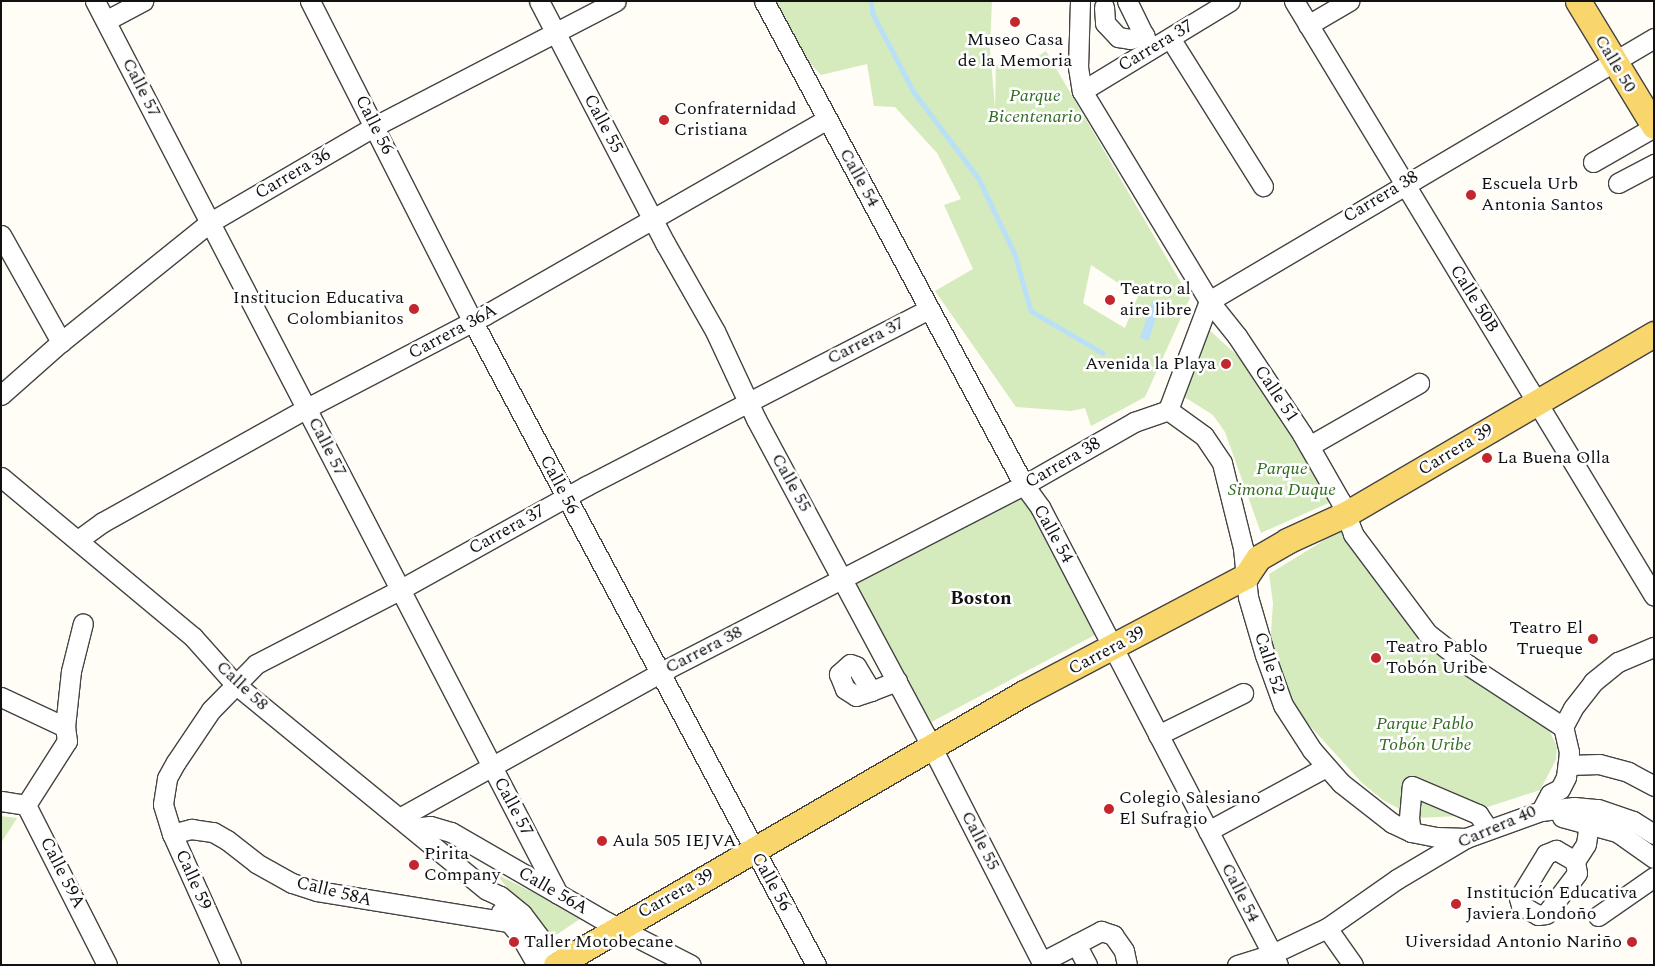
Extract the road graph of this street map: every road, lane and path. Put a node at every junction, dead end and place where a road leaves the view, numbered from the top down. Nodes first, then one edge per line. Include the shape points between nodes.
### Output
1 (143, 1) edge
2 (310, 1) edge
3 (539, 1) edge
4 (616, 1) edge
5 (764, 1) edge
6 (1080, 1) edge
7 (1127, 1) edge
8 (1230, 1) edge
9 (1294, 1) edge
10 (1349, 1) edge
11 (1578, 1) edge
12 (1104, 7) dead end
13 (98, 8) edge
14 (1308, 25) junction
15 (555, 32) junction
16 (1170, 38) junction
17 (1654, 38) edge
18 (1147, 42) junction
19 (1614, 61) junction
20 (1082, 91) junction
21 (827, 119) junction
22 (375, 126) junction
23 (1654, 126) edge
24 (1593, 162) dead end
25 (1654, 164) edge
26 (1618, 183) dead end
27 (1403, 184) junction
28 (1263, 186) dead end
29 (653, 220) junction
30 (209, 223) junction
31 (1, 236) edge
32 (1209, 301) junction
33 (929, 309) junction
34 (473, 322) junction
35 (1654, 334) edge
36 (61, 342) junction
37 (1419, 383) dead end
38 (1, 395) edge
39 (748, 402) junction
40 (1537, 402) junction
41 (307, 408) junction
42 (1168, 410) junction
43 (1309, 446) junction
44 (1, 477) edge
45 (1024, 485) junction
46 (566, 498) junction
47 (1346, 514) junction
48 (78, 540) junction
49 (1246, 576) junction
50 (843, 579) junction
51 (401, 589) junction
52 (1654, 596) edge
53 (83, 623) dead end
54 (1654, 647) edge
55 (1114, 648) junction
56 (661, 672) junction
57 (897, 681) junction
58 (235, 684) junction
59 (871, 691) dead end
60 (1243, 693) dead end
61 (1, 697) edge
62 (65, 727) junction
63 (1563, 728) junction
64 (1158, 735) junction
65 (932, 748) junction
66 (1569, 765) junction
67 (492, 766) junction
68 (1326, 767) junction
69 (1654, 786) edge
70 (164, 793) joint
71 (1, 801) edge
72 (26, 805) junction
73 (1542, 811) junction
74 (407, 822) junction
75 (1589, 822) junction
76 (1488, 829) junction
77 (1208, 832) junction
78 (1411, 832) junction
79 (172, 834) junction
80 (1654, 834) edge
81 (1466, 838) junction
82 (753, 850) junction
83 (1654, 858) edge
84 (1574, 860) dead end
85 (1654, 877) edge
86 (487, 890) junction
87 (558, 894) junction
88 (1598, 916) dead end
89 (509, 922) junction
90 (616, 927) junction
91 (1327, 928) junction
92 (1076, 944) junction
93 (1275, 959) edge
94 (1043, 963) edge
95 (553, 964) edge
96 (107, 965) edge
97 (231, 965) edge
98 (691, 965) edge
99 (816, 965) edge
100 (1087, 965) edge
101 (1128, 965) edge
102 (1237, 965) edge
103 (1353, 965) edge

1 - 13 street
2 - 22 street, Calle 56
3 - 15 street, Calle 55
4 - 15 street, Carrera 36
5 - 21 street, Calle 54
6 - 20 street, Calle 51 via 1078,67
7 - 18 street
8 - 16 street, Carrera 37
9 - 14 street, Calle 50B
10 - 14 street
11 - 19 main road, Calle 50
12 - 18 street via 1106,23 1118,37
13 - 30 street, Calle 57
14 - 27 street, Calle 50B
15 - 22 street, Carrera 36
15 - 29 street, Calle 55
16 - 18 street, Carrera 37
16 - 28 street
17 - 19 street, Carrera 38
18 - 20 street, Carrera 37
19 - 23 main road, Calle 50
19 - 27 street, Carrera 38
20 - 32 street, Calle 51
21 - 29 street, Carrera 36A
21 - 33 street, Calle 54
22 - 30 street, Carrera 36
22 - 34 street, Calle 56
23 - 24 street
25 - 26 street
27 - 32 street, Carrera 38
27 - 40 street, Calle 50B
29 - 34 street, Carrera 36A
29 - 39 street, Calle 55 via 715,331
30 - 36 street, Carrera 36
30 - 41 street, Calle 57
31 - 36 street
32 - 42 street
32 - 43 street, Calle 51 via 1238,336
33 - 39 street, Carrera 37
33 - 45 street, Calle 54
34 - 41 street, Carrera 36A
34 - 46 street, Calle 56
35 - 40 main road, Carrera 39
36 - 38 street, Carrera 36
37 - 43 street
39 - 46 street, Carrera 37
39 - 50 street, Calle 55
40 - 47 main road, Carrera 39
40 - 52 street, Calle 50B
41 - 48 street, Carrera 36A via 103,522
41 - 51 street, Calle 57
42 - 45 street, Carrera 38 via 1134,422
42 - 49 street, Calle 52 via 1204,436 1222,463 1243,548
43 - 47 street, Calle 51
44 - 48 street, Calle 58
45 - 50 street, Carrera 38
45 - 55 street, Calle 54 via 1040,507
46 - 51 street, Carrera 37
46 - 56 street, Calle 56
47 - 49 main road, Carrera 39 via 1266,554
47 - 63 street, Calle 51 via 1353,534 1427,633 1468,665
48 - 58 street, Calle 58 via 193,637
49 - 55 main road, Carrera 39
49 - 68 street, Calle 52 via 1250,605 1283,705
50 - 56 street, Carrera 38
50 - 57 street, Calle 55
51 - 58 street, Carrera 37 via 256,664
51 - 67 street, Calle 57
53 - 62 street via 71,671
54 - 63 street via 1618,662 1593,682 1573,708
55 - 64 street, Calle 54
55 - 65 main road, Carrera 39 via 1030,690
56 - 67 street, Carrera 38
56 - 82 street, Calle 56
57 - 59 street
57 - 65 street, Calle 55
58 - 70 street, Carrera 37 via 211,710 176,762 167,778
58 - 74 street, Calle 58
60 - 64 street
61 - 62 street
62 - 72 street via 67,741
63 - 66 street, Carrera 40 via 1568,740
64 - 77 street, Calle 54
65 - 82 main road, Carrera 39 via 820,808
65 - 94 street, Calle 55
66 - 69 street via 1599,764 1628,772
66 - 73 street, Carrera 40 via 1560,789 1550,794
67 - 74 street, Carrera 38
67 - 87 street, Calle 57
68 - 77 street
68 - 78 street, Calle 52 via 1364,803
70 - 79 street, Calle 59 via 164,810
71 - 72 street
72 - 96 street, Calle 59A
73 - 75 street
73 - 76 street, Carrera 40
73 - 80 street via 1574,807 1598,809 1633,821
74 - 86 street, Calle 58
74 - 87 street, Calle 56A via 450,832
75 - 83 street via 1626,836
75 - 84 street via 1586,844
76 - 78 street via 1478,814 1412,786
76 - 81 street, Carrera 40
77 - 93 street, Calle 54
78 - 81 street, Calle 52
79 - 89 street, Calle 58A via 191,829 213,832 256,863 292,883 317,891
79 - 97 street, Calle 59
81 - 91 street, Carrera 40 via 1397,879
82 - 90 main road, Carrera 39
82 - 99 street, Calle 56
85 - 88 street
86 - 89 street, Calle 58
86 - 95 street, Calle 58 via 522,914
87 - 90 street, Calle 56A
89 - 95 street, Calle 58
90 - 95 main road, Carrera 39
90 - 98 street, Calle 56A
91 - 93 street, Carrera 40
91 - 103 street
92 - 94 street
92 - 100 street
92 - 101 street via 1101,931 1113,934
93 - 102 street, Carrera 40

